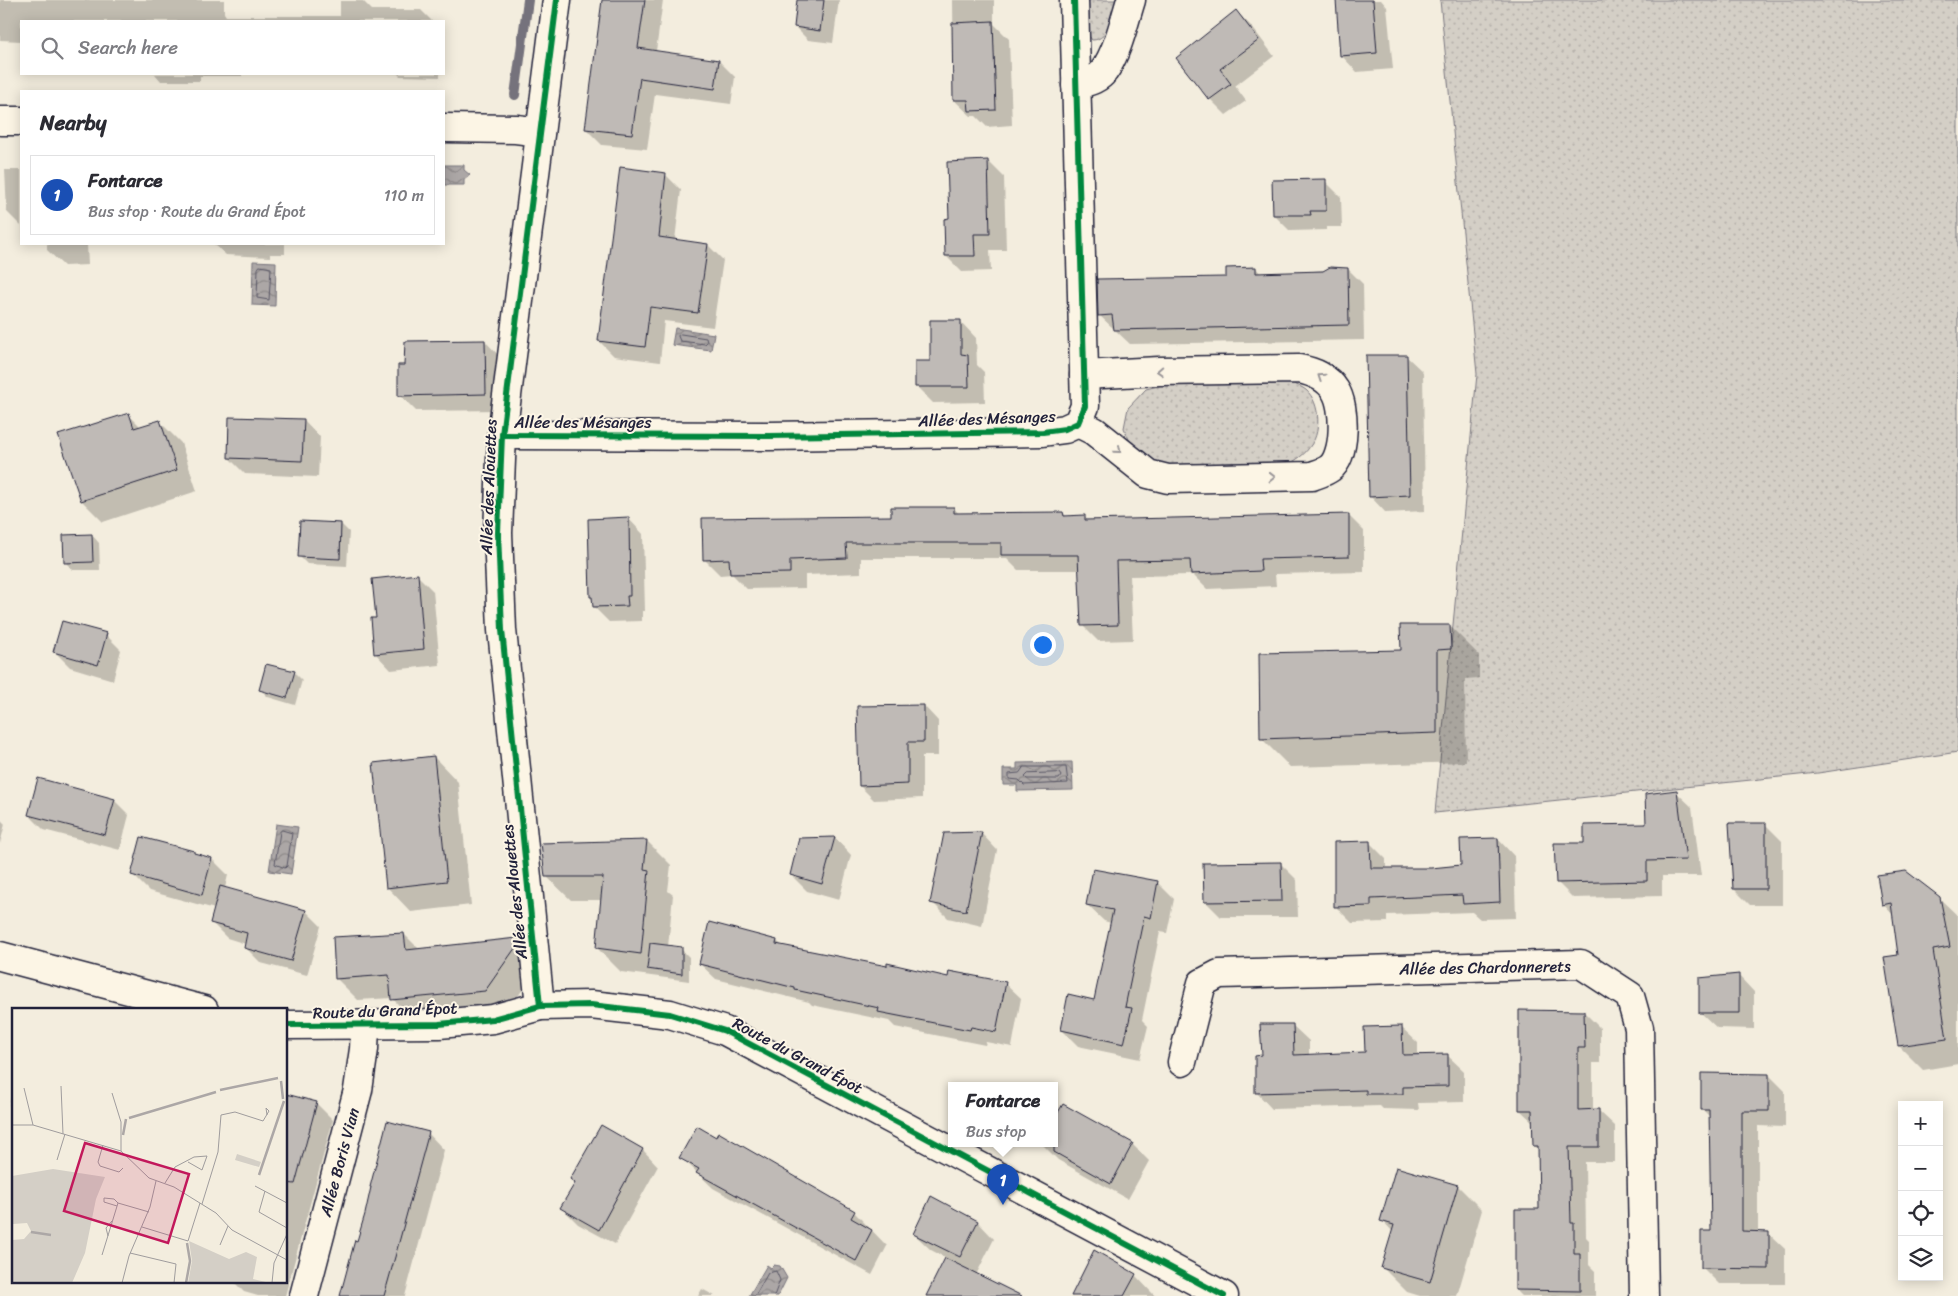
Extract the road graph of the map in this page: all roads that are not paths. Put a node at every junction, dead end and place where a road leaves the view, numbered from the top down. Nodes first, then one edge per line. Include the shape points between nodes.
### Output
1 (557, 0) edge
2 (1074, 0) edge
3 (1131, 0) edge
4 (1076, 85) junction
5 (0, 121) edge
6 (20, 122) edge
7 (445, 128) edge
8 (540, 132) junction
9 (1084, 374) junction
10 (1078, 422) junction
11 (502, 435) junction
12 (0, 956) edge
13 (540, 1006) junction
14 (196, 1008) edge
15 (288, 1026) edge
16 (365, 1026) junction
17 (1182, 1062) dead end
18 (304, 1296) edge
19 (1224, 1296) edge
20 (1644, 1296) edge

1 - 8 street, Allée des Alouettes
2 - 4 street, Allée des Mésanges
3 - 4 street via 1104,72 1091,81
4 - 9 street, Allée des Mésanges
5 - 6 street
7 - 8 street
8 - 11 street, Allée des Alouettes
9 - 10 street, Allée des Mésanges via 1084,406
10 -> 9 street, Allée des Mésanges via 1148,474 1168,479 1312,476 1330,468 1342,446 1342,422 1336,391 1316,372 1299,369
10 - 11 street, Allée des Mésanges via 1065,429 1043,432
11 - 13 street, Allée des Alouettes via 498,533 502,630
12 - 14 street
13 - 16 street, Route du Grand Épot via 493,1019
13 - 19 street, Route du Grand Épot via 591,1004 629,1007 670,1014 725,1031
15 - 16 street, Route du Grand Épot
16 - 18 street, Allée Boris Vian via 358,1090
17 - 20 street, Allée des Chardonnerets via 1202,983 1219,974 1581,964 1630,996 1640,1028

